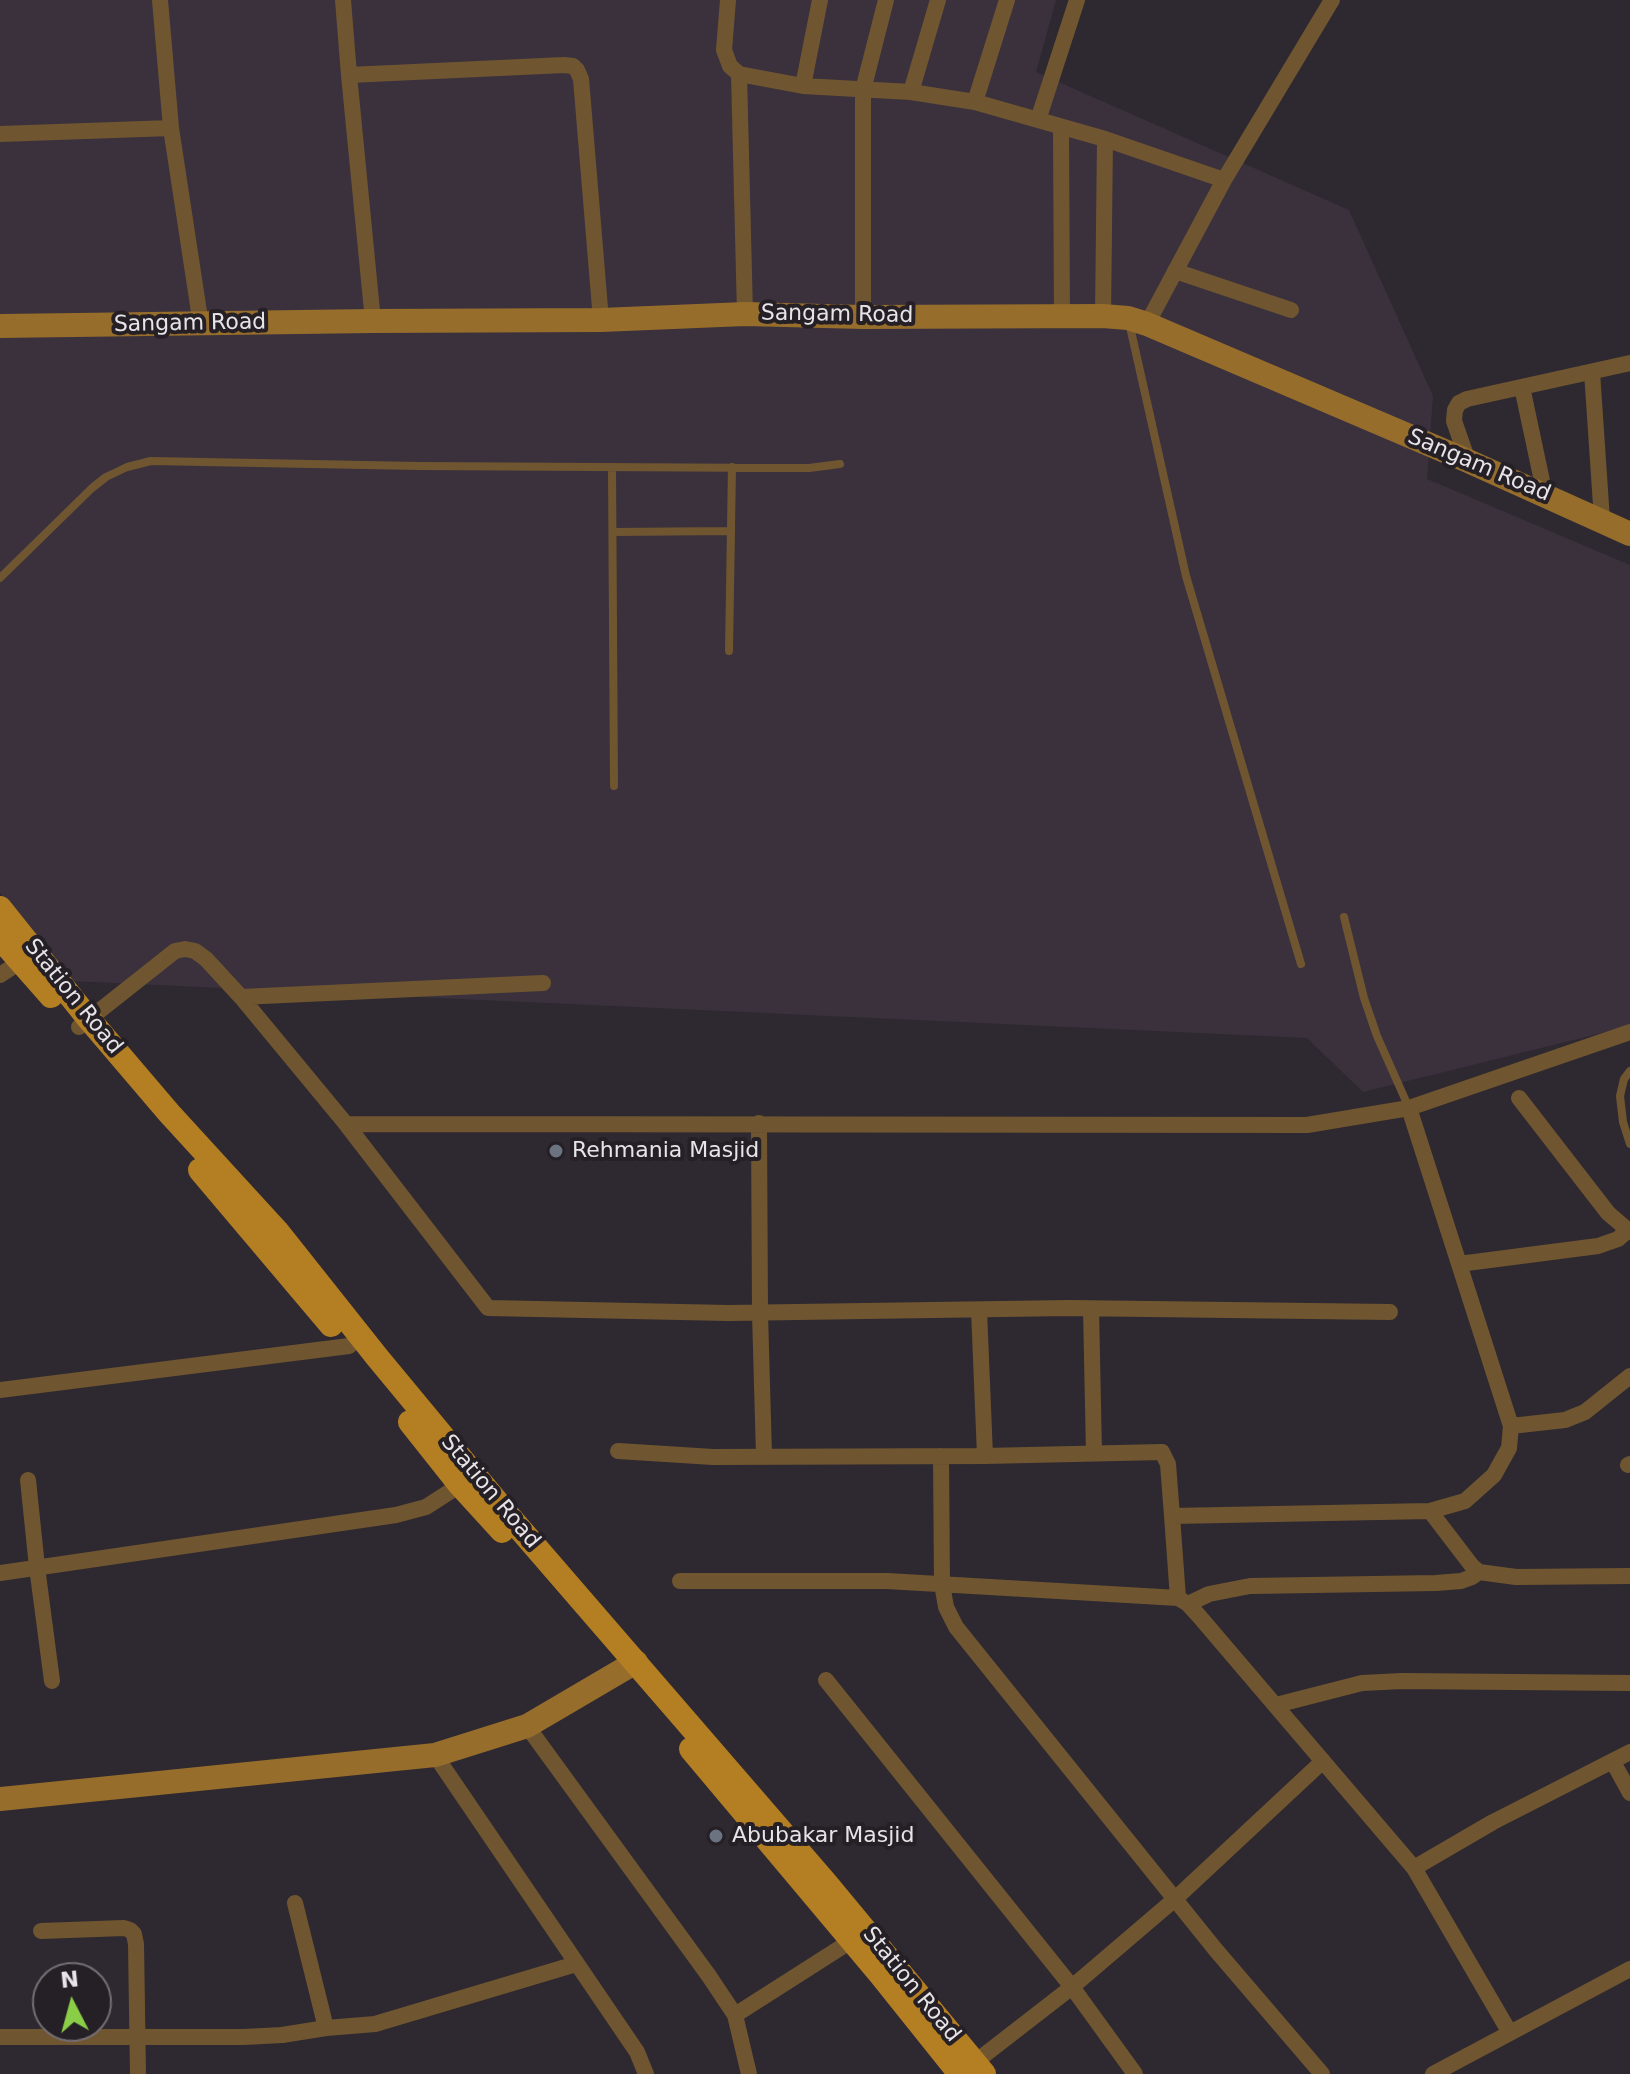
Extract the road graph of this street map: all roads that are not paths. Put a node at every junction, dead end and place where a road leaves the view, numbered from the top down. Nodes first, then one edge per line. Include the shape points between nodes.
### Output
1 (160, 0) edge
2 (343, 0) edge
3 (728, 0) edge
4 (820, 0) edge
5 (886, 0) edge
6 (938, 0) edge
7 (1007, 0) edge
8 (1077, 0) edge
9 (1332, 0) edge
10 (739, 74) junction
11 (349, 75) junction
12 (803, 86) junction
13 (863, 90) junction
14 (911, 92) junction
15 (975, 102) junction
16 (1038, 120) junction
17 (1061, 127) junction
18 (171, 128) junction
19 (0, 134) edge
20 (1105, 139) junction
21 (1224, 180) junction
22 (1175, 271) junction
23 (1291, 310) dead end
24 (745, 314) junction
25 (1103, 316) junction
26 (863, 317) junction
27 (1062, 317) junction
28 (601, 320) junction
29 (373, 321) junction
30 (1138, 321) junction
31 (201, 325) junction
32 (0, 326) edge
33 (1630, 363) edge
34 (1592, 372) junction
35 (1522, 387) junction
36 (1468, 461) junction
37 (840, 464) dead end
38 (612, 467) junction
39 (732, 467) junction
40 (1545, 495) junction
41 (1602, 520) junction
42 (731, 531) junction
43 (613, 532) junction
44 (1630, 534) edge
45 (0, 578) edge
46 (729, 651) dead end
47 (614, 786) dead end
48 (0, 908) edge
49 (1344, 917) dead end
50 (0, 938) edge
51 (19, 963) edge
52 (1301, 964) dead end
53 (543, 983) dead end
54 (241, 997) junction
55 (84, 1022) junction
56 (1630, 1032) edge
57 (1630, 1071) edge
58 (1519, 1098) dead end
59 (1409, 1108) junction
60 (759, 1123) junction
61 (346, 1124) junction
62 (1630, 1144) edge
63 (1629, 1230) edge
64 (1459, 1264) junction
65 (1091, 1309) junction
66 (979, 1310) junction
67 (1390, 1312) dead end
68 (760, 1313) junction
69 (349, 1346) junction
70 (1630, 1376) edge
71 (0, 1390) edge
72 (1511, 1426) junction
73 (618, 1451) dead end
74 (1094, 1453) junction
75 (764, 1456) junction
76 (941, 1456) junction
77 (985, 1456) junction
78 (28, 1480) dead end
79 (460, 1485) junction
80 (1430, 1511) junction
81 (1172, 1516) junction
82 (37, 1567) junction
83 (1479, 1572) junction
84 (0, 1573) edge
85 (1630, 1576) edge
86 (680, 1581) dead end
87 (942, 1584) junction
88 (1183, 1601) junction
89 (630, 1665) junction
90 (826, 1680) dead end
91 (52, 1681) dead end
92 (1630, 1683) edge
93 (1276, 1705) junction
94 (527, 1726) junction
95 (1630, 1752) edge
96 (435, 1755) junction
97 (1323, 1761) junction
98 (1613, 1762) junction
99 (1630, 1793) edge
100 (0, 1799) edge
101 (1414, 1868) junction
102 (1175, 1899) junction
103 (295, 1903) dead end
104 (41, 1931) dead end
105 (851, 1941) junction
106 (576, 1964) junction
107 (1630, 1969) edge
108 (1072, 1987) junction
109 (735, 2015) junction
110 (326, 2028) junction
111 (1510, 2033) junction
112 (0, 2037) edge
113 (136, 2038) junction
114 (973, 2070) edge
115 (138, 2074) edge
116 (646, 2074) edge
117 (749, 2074) edge
118 (1135, 2074) edge
119 (1322, 2074) edge
120 (1433, 2074) edge

1 - 18 street
2 - 11 street
3 - 10 street via 724,50
4 - 12 street
5 - 13 street
6 - 14 street
7 - 15 street
8 - 16 street
9 - 21 street
10 - 12 street
10 - 24 street
11 - 28 street via 573,66 581,79
11 - 29 street
12 - 13 street
13 - 14 street
13 - 26 street
14 - 15 street
15 - 16 street
16 - 17 street
17 - 20 street
17 - 27 street
18 - 19 street
18 - 31 street
20 - 21 street
20 - 25 street
21 - 22 street
22 - 23 street
22 - 30 street
24 - 26 street, Sangam Road
24 - 28 street, Sangam Road
25 - 27 street, Sangam Road
25 - 30 street, Sangam Road
26 - 27 street, Sangam Road
28 - 29 street, Sangam Road
29 - 31 street, Sangam Road
30 - 36 street, Sangam Road
30 - 52 lane via 1186,576
31 - 32 street, Sangam Road
33 - 34 street
34 - 35 street
34 - 41 street
35 - 36 street via 1459,403 1454,421
35 - 40 street
36 - 40 street, Sangam Road
37 - 39 lane
38 - 39 lane
38 - 43 lane
38 - 45 lane via 151,461 106,477
39 - 42 lane
40 - 41 street, Sangam Road
41 - 44 street, Sangam Road
42 - 43 lane
42 - 46 lane
43 - 47 lane
48 - 51 main road, Station Road
49 - 59 lane via 1364,998
50 - 51 main road, Station Road
51 - 55 main road, Station Road
53 - 54 street
54 - 55 street via 206,959 185,949 175,951
54 - 61 street
55 - 69 main road, Station Road
55 - 89 main road, Station Road via 277,1231
56 - 59 street
57 - 62 lane via 1620,1096
58 - 63 street via 1608,1213
59 - 60 street via 1307,1125
59 - 64 street
60 - 61 street
60 - 68 street
61 - 68 street via 488,1308
63 - 64 street via 1598,1246
64 - 72 street
65 - 66 street
65 - 67 street
65 - 74 street
66 - 68 street
66 - 77 street
68 - 75 street
69 - 71 street
69 - 79 main road, Station Road
70 - 72 street via 1585,1412 1565,1420
72 - 80 street via 1509,1448 1494,1475 1465,1501
73 - 75 street
74 - 77 street
74 - 81 street via 1162,1452 1168,1464
75 - 76 street
76 - 77 street
76 - 87 street
78 - 82 street
79 - 82 street via 426,1507 396,1515
79 - 89 main road, Station Road
80 - 81 street
80 - 83 street
81 - 88 street
82 - 84 street
82 - 91 street
83 - 85 street via 1516,1577
83 - 88 street via 1461,1581 1436,1583 1250,1586
86 - 87 street
87 - 88 street
87 - 102 street via 956,1627
88 - 93 street
89 - 94 street
89 - 105 main road, Station Road
89 - 114 main road, Station Road via 826,1883
90 - 108 street
92 - 93 street via 1362,1683
93 - 97 street
94 - 96 street
94 - 109 street
95 - 98 street
96 - 100 street
96 - 106 street
97 - 101 street
97 - 102 street
98 - 99 street
98 - 101 street
101 - 111 street
102 - 108 street
102 - 119 street
103 - 110 street
104 - 113 street via 124,1928 134,1934
105 - 109 street
105 - 114 main road, Station Road
106 - 110 street via 375,2024
106 - 116 street via 637,2052
107 - 111 street
108 - 114 street
108 - 118 street
109 - 117 street
110 - 113 street via 282,2035
111 - 120 street
112 - 113 street
113 - 115 street

